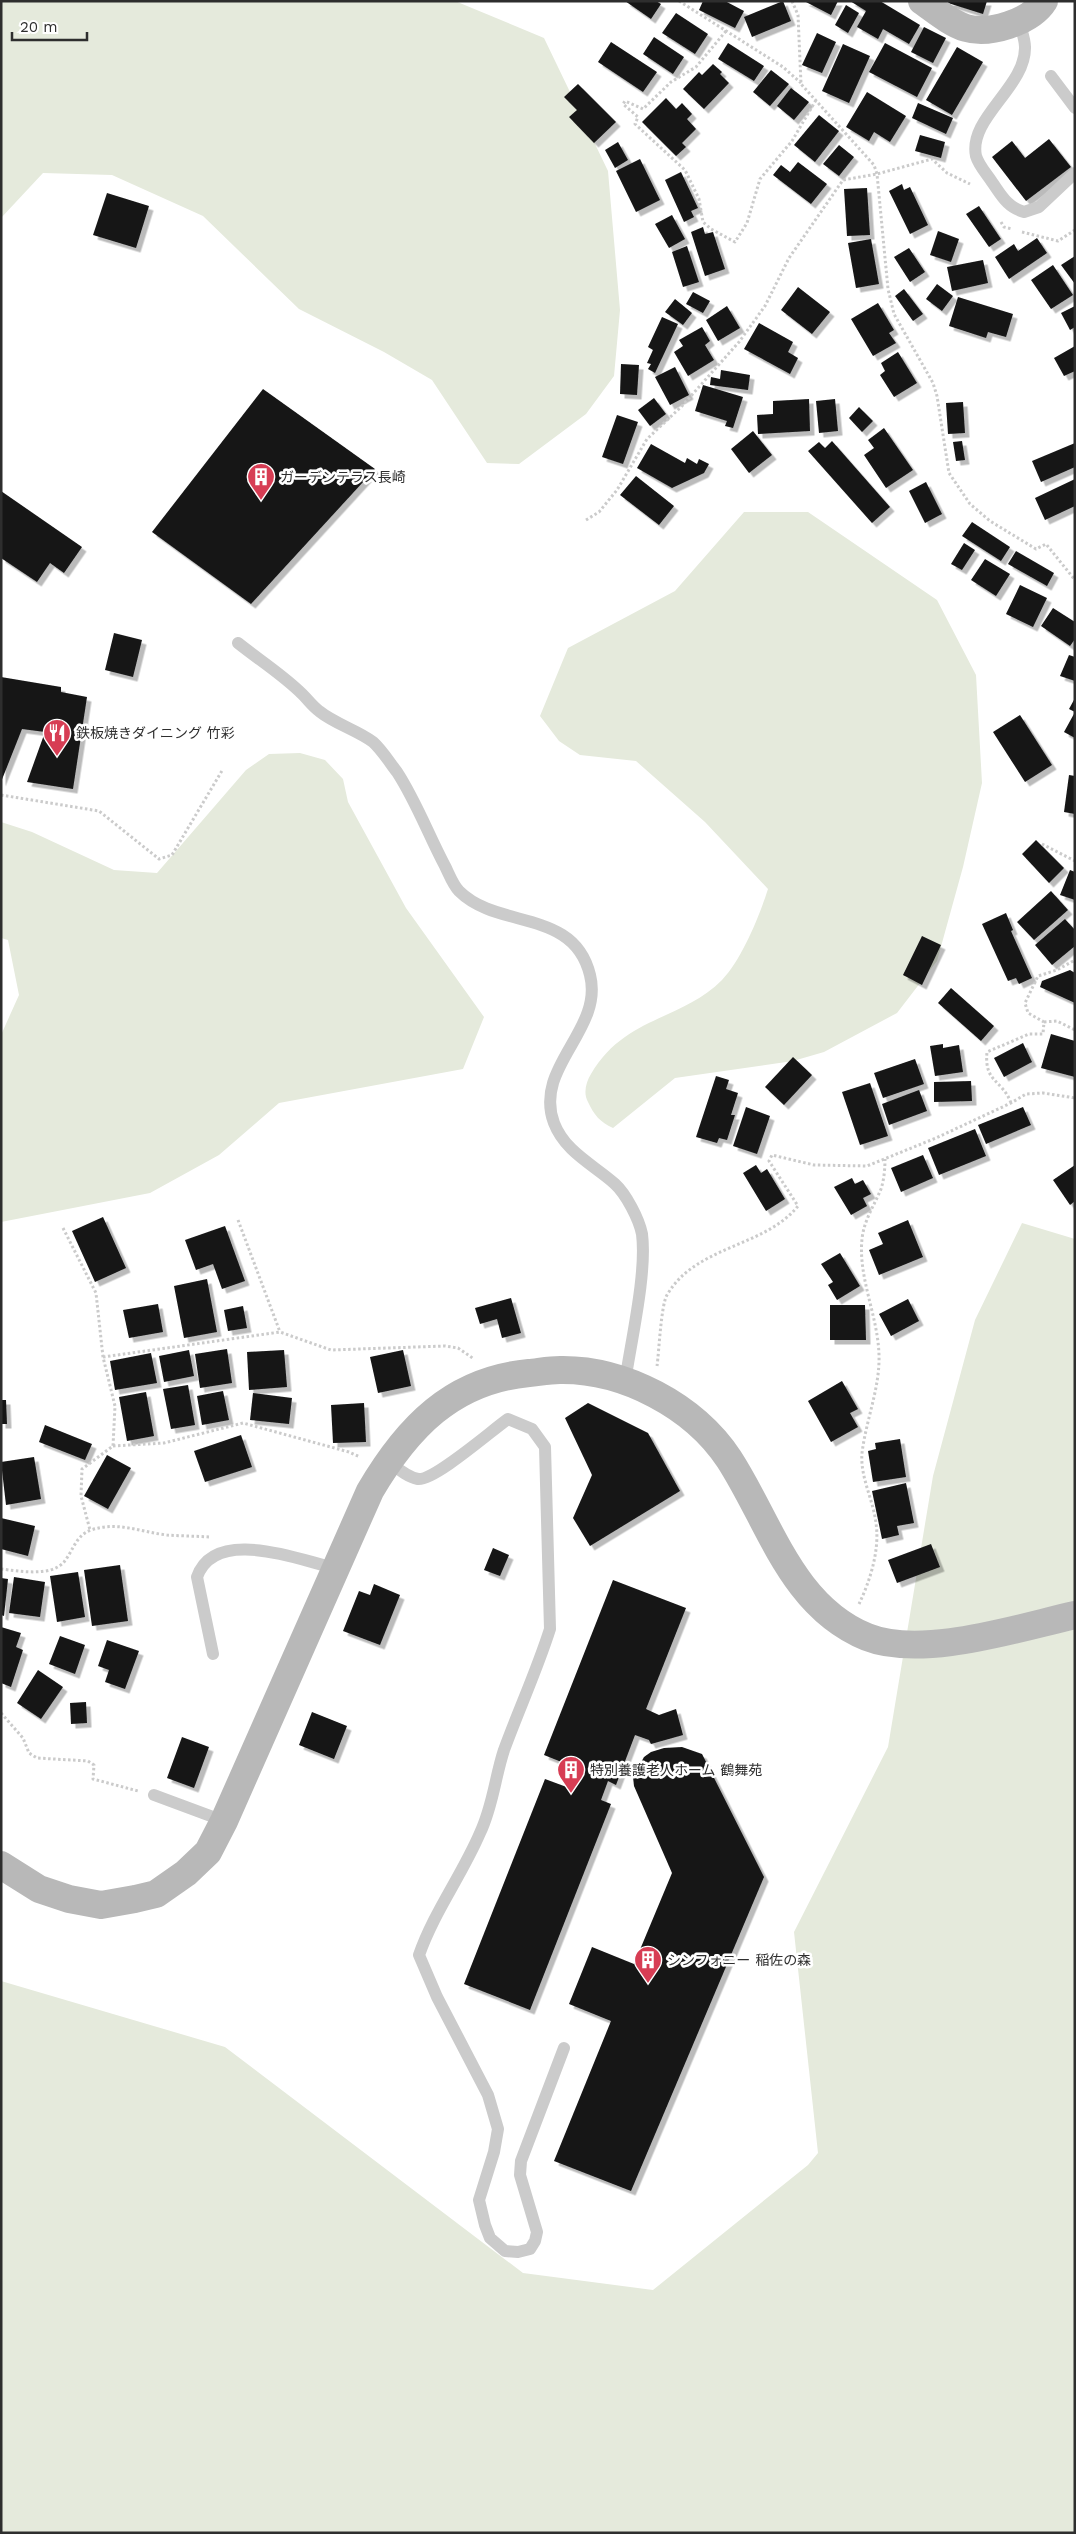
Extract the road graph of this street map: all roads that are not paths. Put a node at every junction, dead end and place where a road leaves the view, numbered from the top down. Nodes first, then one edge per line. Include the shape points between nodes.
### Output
1 (922, 1) edge
2 (1044, 1) edge
3 (1019, 21) junction
4 (1051, 76) dead end
5 (1075, 108) edge
6 (1075, 173) edge
7 (238, 643) dead end
8 (625, 1382) junction
9 (385, 1465) junction
10 (335, 1568) junction
11 (1075, 1615) edge
12 (213, 1654) dead end
13 (154, 1795) road end
14 (224, 1821) junction
15 (1, 1865) edge
16 (564, 2048) dead end

1 - 3 street via 966,28
2 - 3 street via 1031,16
3 - 6 lane via 1024,57 1015,80 981,127 976,144 979,163 1010,207 1024,212 1039,206
4 - 5 lane
7 - 8 lane via 298,689 318,711 373,743 398,774 458,891 482,908 542,924 561,934 583,956 592,987 589,1007 572,1045 555,1072 550,1091 554,1123 559,1133 580,1158 616,1185 642,1232 642,1267
8 - 9 street via 560,1370 513,1374 463,1390 437,1408
8 - 11 street via 669,1402 696,1420 729,1459 784,1559 819,1608 848,1628 897,1644 930,1646
9 - 10 street
9 - 16 lane via 408,1476 426,1479 508,1419 532,1429 545,1447 550,1629 504,1750 488,1815 419,1955 493,2108 498,2129 479,2200 490,2238 505,2251 530,2249 535,2241 537,2232 520,2175 521,2161
10 - 12 lane via 248,1550 226,1550 209,1558 197,1577
10 - 14 street
13 - 14 lane
14 - 15 street via 208,1852 186,1873 156,1894 135,1899 101,1905 69,1899 39,1889

